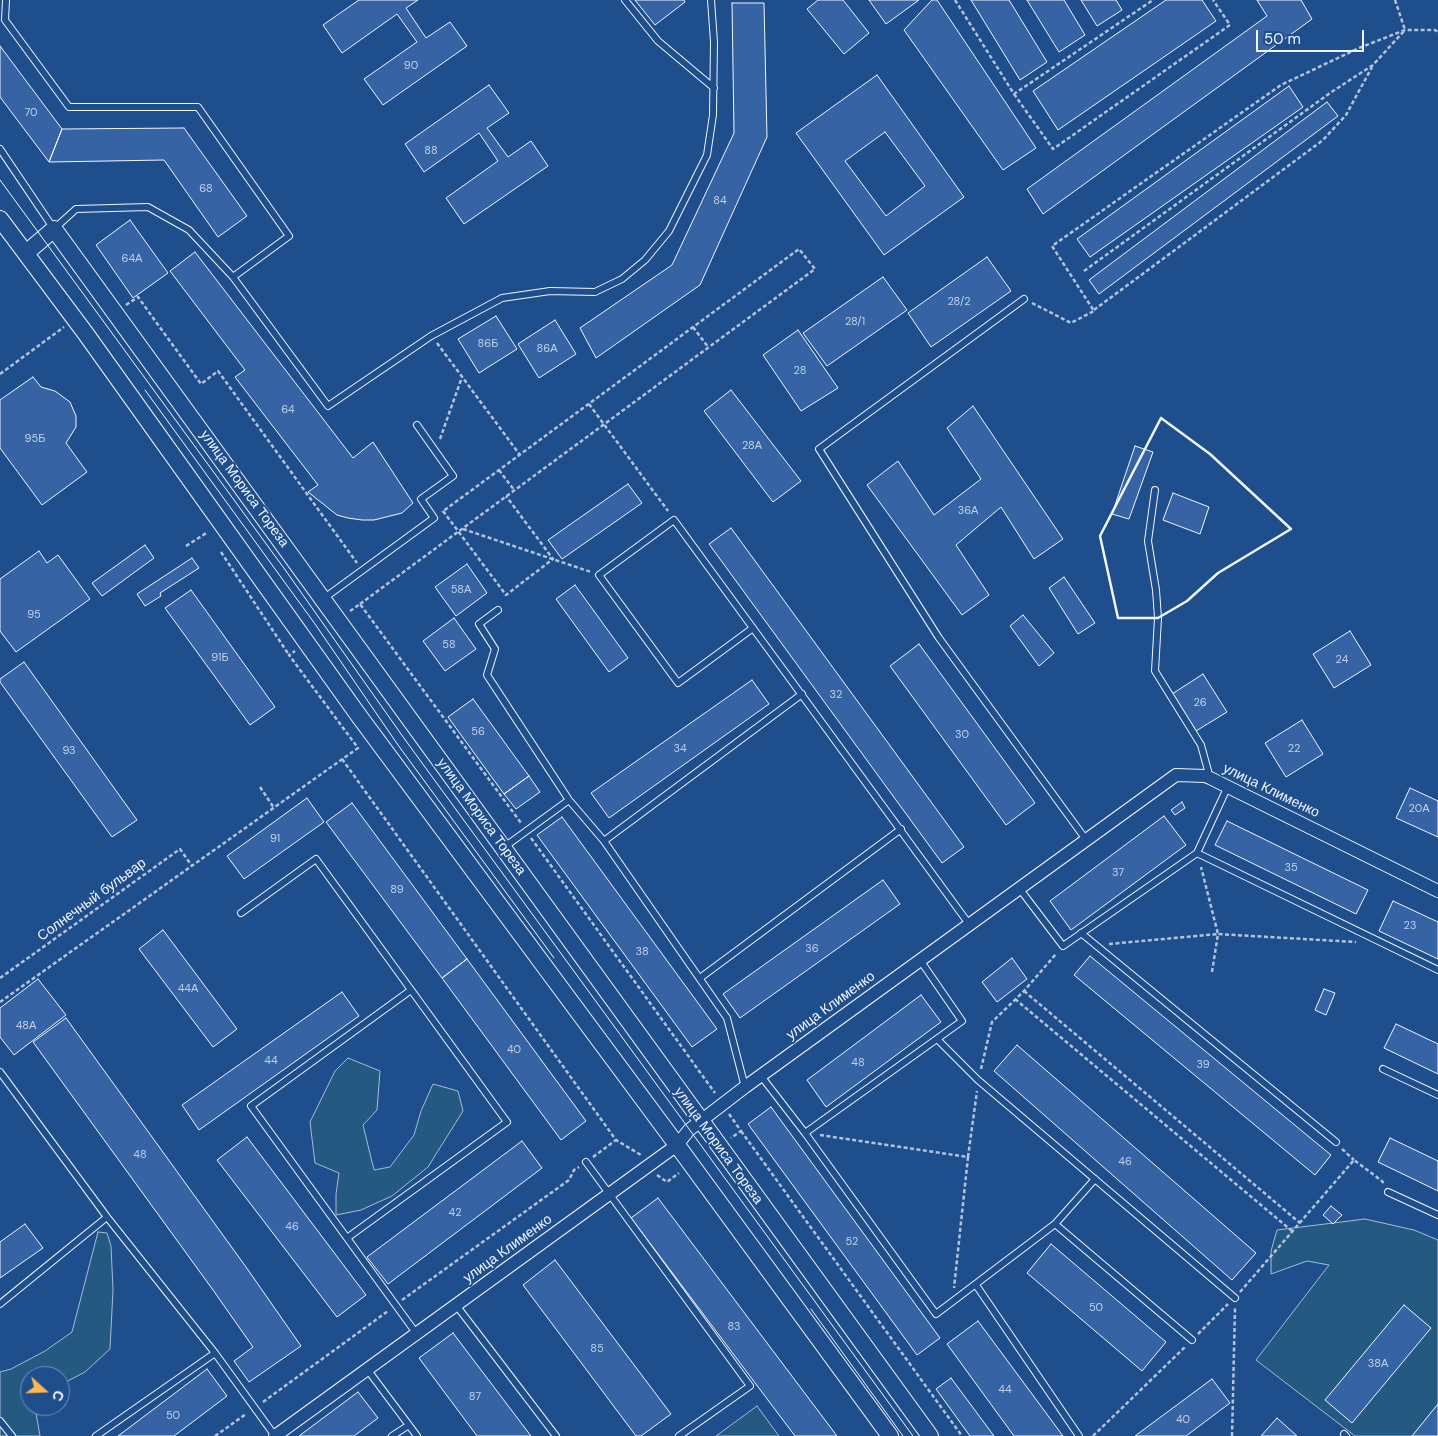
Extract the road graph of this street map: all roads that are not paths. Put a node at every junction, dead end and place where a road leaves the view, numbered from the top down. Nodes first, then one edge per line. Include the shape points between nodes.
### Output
1 (6, 0) edge
2 (625, 0) edge
3 (711, 0) edge
4 (714, 88) junction
5 (0, 149) edge
6 (0, 219) edge
7 (54, 228) junction
8 (26, 253) junction
9 (233, 277) junction
10 (1024, 299) road end
11 (418, 425) dead end
12 (1155, 490) dead end
13 (323, 599) junction
14 (498, 610) dead end
15 (753, 628) junction
16 (802, 694) junction
17 (1210, 778) junction
18 (1228, 786) junction
19 (569, 800) junction
20 (900, 829) junction
21 (604, 841) junction
22 (1087, 841) junction
23 (503, 848) junction
24 (1197, 853) junction
25 (1018, 888) junction
26 (1438, 891) edge
27 (241, 913) dead end
28 (970, 924) junction
29 (1081, 933) junction
30 (920, 960) junction
31 (1438, 970) edge
32 (700, 978) junction
33 (411, 990) junction
34 (937, 1039) junction
35 (1383, 1068) dead end
36 (0, 1072) edge
37 (761, 1076) junction
38 (745, 1087) junction
39 (1438, 1094) edge
40 (700, 1120) junction
41 (805, 1133) junction
42 (1336, 1142) road end
43 (678, 1145) junction
44 (586, 1162) road end
45 (1095, 1179) junction
46 (1388, 1192) road end
47 (609, 1194) junction
48 (1438, 1215) edge
49 (107, 1217) junction
50 (1055, 1224) junction
51 (347, 1238) junction
52 (976, 1285) junction
53 (1235, 1298) road end
54 (0, 1304) edge
55 (456, 1304) junction
56 (416, 1333) junction
57 (1192, 1340) road end
58 (215, 1354) junction
59 (367, 1369) junction
60 (0, 1421) edge
61 (409, 1425) junction
62 (12, 1436) edge
63 (96, 1436) edge
64 (275, 1436) edge
65 (392, 1436) edge
66 (417, 1436) edge
67 (556, 1436) edge
68 (680, 1436) edge
69 (890, 1436) edge
70 (930, 1436) edge
71 (1079, 1436) edge

1 - 9 lane via 5,20 69,107 198,107 290,236
2 - 4 lane via 658,42
3 - 4 lane
4 - 9 lane via 707,155 669,230 645,260 622,279 595,292 550,292 502,298 432,336 328,406
5 - 7 lane
6 - 8 street
7 - 8 street
7 - 9 lane via 76,209 148,207 189,230
7 - 13 street, улица Мориса Тореза
8 - 43 street via 359,716
10 - 22 lane via 819,449 939,638
11 - 13 lane via 453,476 421,499 434,518
12 - 17 lane via 1148,540 1158,618 1156,671 1201,745
13 - 23 street, улица Мориса Тореза
14 - 19 lane via 478,624 495,649 487,675
15 - 15 lane via 678,683 599,575 674,520
15 - 16 lane
16 - 20 lane
16 - 21 lane
17 - 18 street, улица Клименко
17 - 22 street, улица Клименко via 1176,775
18 - 24 lane
18 - 26 street, улица Клименко
19 - 21 lane
19 - 23 lane
20 - 28 lane
20 - 32 lane
21 - 32 lane
22 - 25 street, улица Клименко
23 - 40 street, улица Мориса Тореза
24 - 29 lane
24 - 31 lane
25 - 28 street, улица Клименко
25 - 29 lane via 1063,946
27 - 33 lane via 316,859
28 - 30 street, улица Клименко
29 - 42 lane
30 - 34 lane via 962,1021
30 - 37 street, улица Клименко
32 - 38 lane via 727,1018
33 - 51 lane via 507,1122
33 - 51 lane via 251,1106
34 - 41 lane
34 - 45 lane via 978,1080
35 - 39 lane
36 - 49 lane
37 - 38 street, улица Клименко
37 - 41 lane
38 - 40 street, улица Клименко
40 - 43 street, улица Клименко
40 - 70 street, улица Мориса Тореза
41 - 52 lane via 936,1314
43 - 47 street, улица Клименко
43 - 69 street
44 - 47 lane
45 - 50 lane
45 - 53 lane
46 - 48 lane
47 - 55 street, улица Клименко
47 - 68 lane via 750,1386
49 - 54 lane
49 - 58 lane
50 - 52 lane
50 - 57 lane
51 - 56 lane
52 - 71 lane
55 - 56 street, улица Клименко
55 - 67 lane
56 - 59 street, улица Клименко
58 - 63 lane
58 - 64 lane
59 - 61 lane
59 - 64 street, улица Клименко
60 - 62 lane
61 - 65 lane
61 - 66 lane

